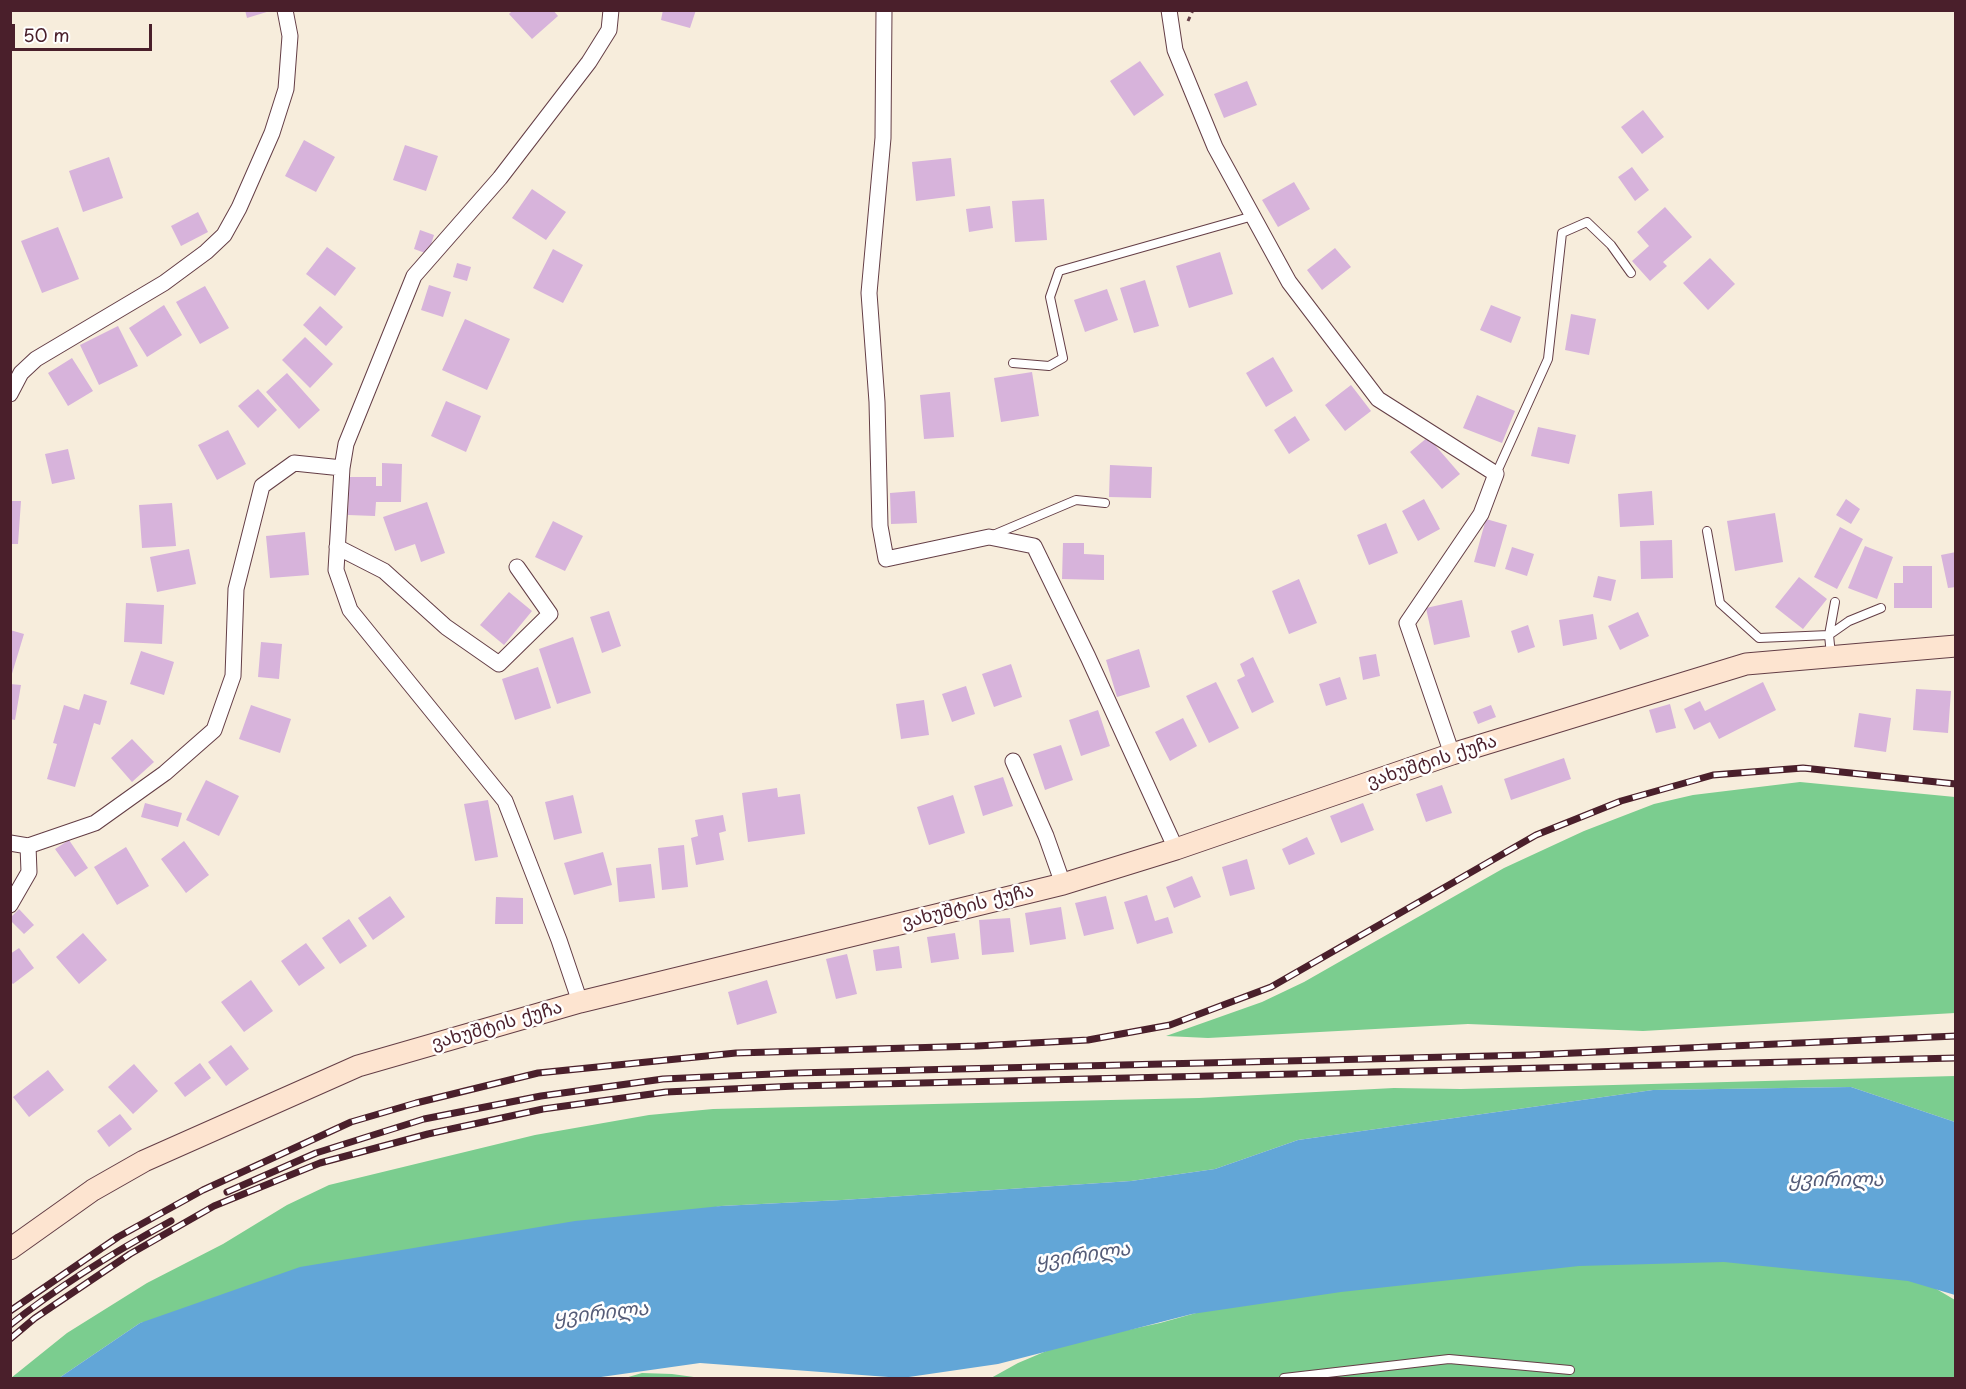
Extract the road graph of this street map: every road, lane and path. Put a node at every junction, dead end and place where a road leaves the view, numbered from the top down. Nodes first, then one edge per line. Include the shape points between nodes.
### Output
1 (285, 10) edge
2 (611, 10) edge
3 (884, 10) edge
4 (1169, 10) edge
5 (1253, 216) junction
6 (1631, 273) dead end
7 (1013, 363) dead end
8 (10, 394) edge
9 (342, 468) junction
10 (1496, 474) junction
11 (1105, 503) dead end
12 (1707, 531) dead end
13 (989, 537) junction
14 (337, 547) junction
15 (517, 567) dead end
16 (1835, 602) dead end
17 (1881, 608) dead end
18 (1829, 635) junction
19 (1956, 646) edge
20 (1831, 657) junction
21 (1452, 754) junction
22 (1013, 761) dead end
23 (10, 843) edge
24 (28, 846) junction
25 (1176, 849) junction
26 (1064, 884) junction
27 (10, 906) edge
28 (580, 1002) junction
29 (10, 1250) edge
30 (1570, 1370) dead end
31 (1284, 1378) edge

1 - 8 street via 290,36 286,89 272,133 224,234 207,252 164,283 36,359 21,373
2 - 9 street via 609,30 589,62 500,178 414,276 346,444
3 - 13 street via 883,138 869,293 880,526 886,559
4 - 5 street via 1175,50 1215,147
5 - 7 lane via 1059,271 1050,297 1063,358 1049,366
5 - 10 street via 1289,282 1378,399
6 - 10 lane via 1611,245 1587,222 1562,233 1548,360
9 - 14 street
9 - 24 street via 294,463 262,486 236,589 233,676 214,730 165,773 95,823
10 - 21 street via 1481,514 1407,623
11 - 13 lane via 1076,500
12 - 18 lane via 1720,603 1759,638
13 - 25 street via 1034,546
14 - 15 street via 384,571 446,627 499,664 550,614
14 - 28 street via 336,570 350,610 505,801
16 - 18 lane
17 - 18 lane via 1849,621
18 - 20 lane
19 - 20 street, ვახუშტის ქუჩა
20 - 21 street, ვახუშტის ქუჩა via 1746,664
21 - 25 street, ვახუშტის ქუჩა
22 - 26 street
23 - 24 street
24 - 27 street via 29,872
25 - 26 street, ვახუშტის ქუჩა
26 - 28 street, ვახუშტის ქუჩა
28 - 29 street, ვახუშტის ქუჩა via 358,1065 144,1161 93,1190
30 - 31 lane via 1449,1359

